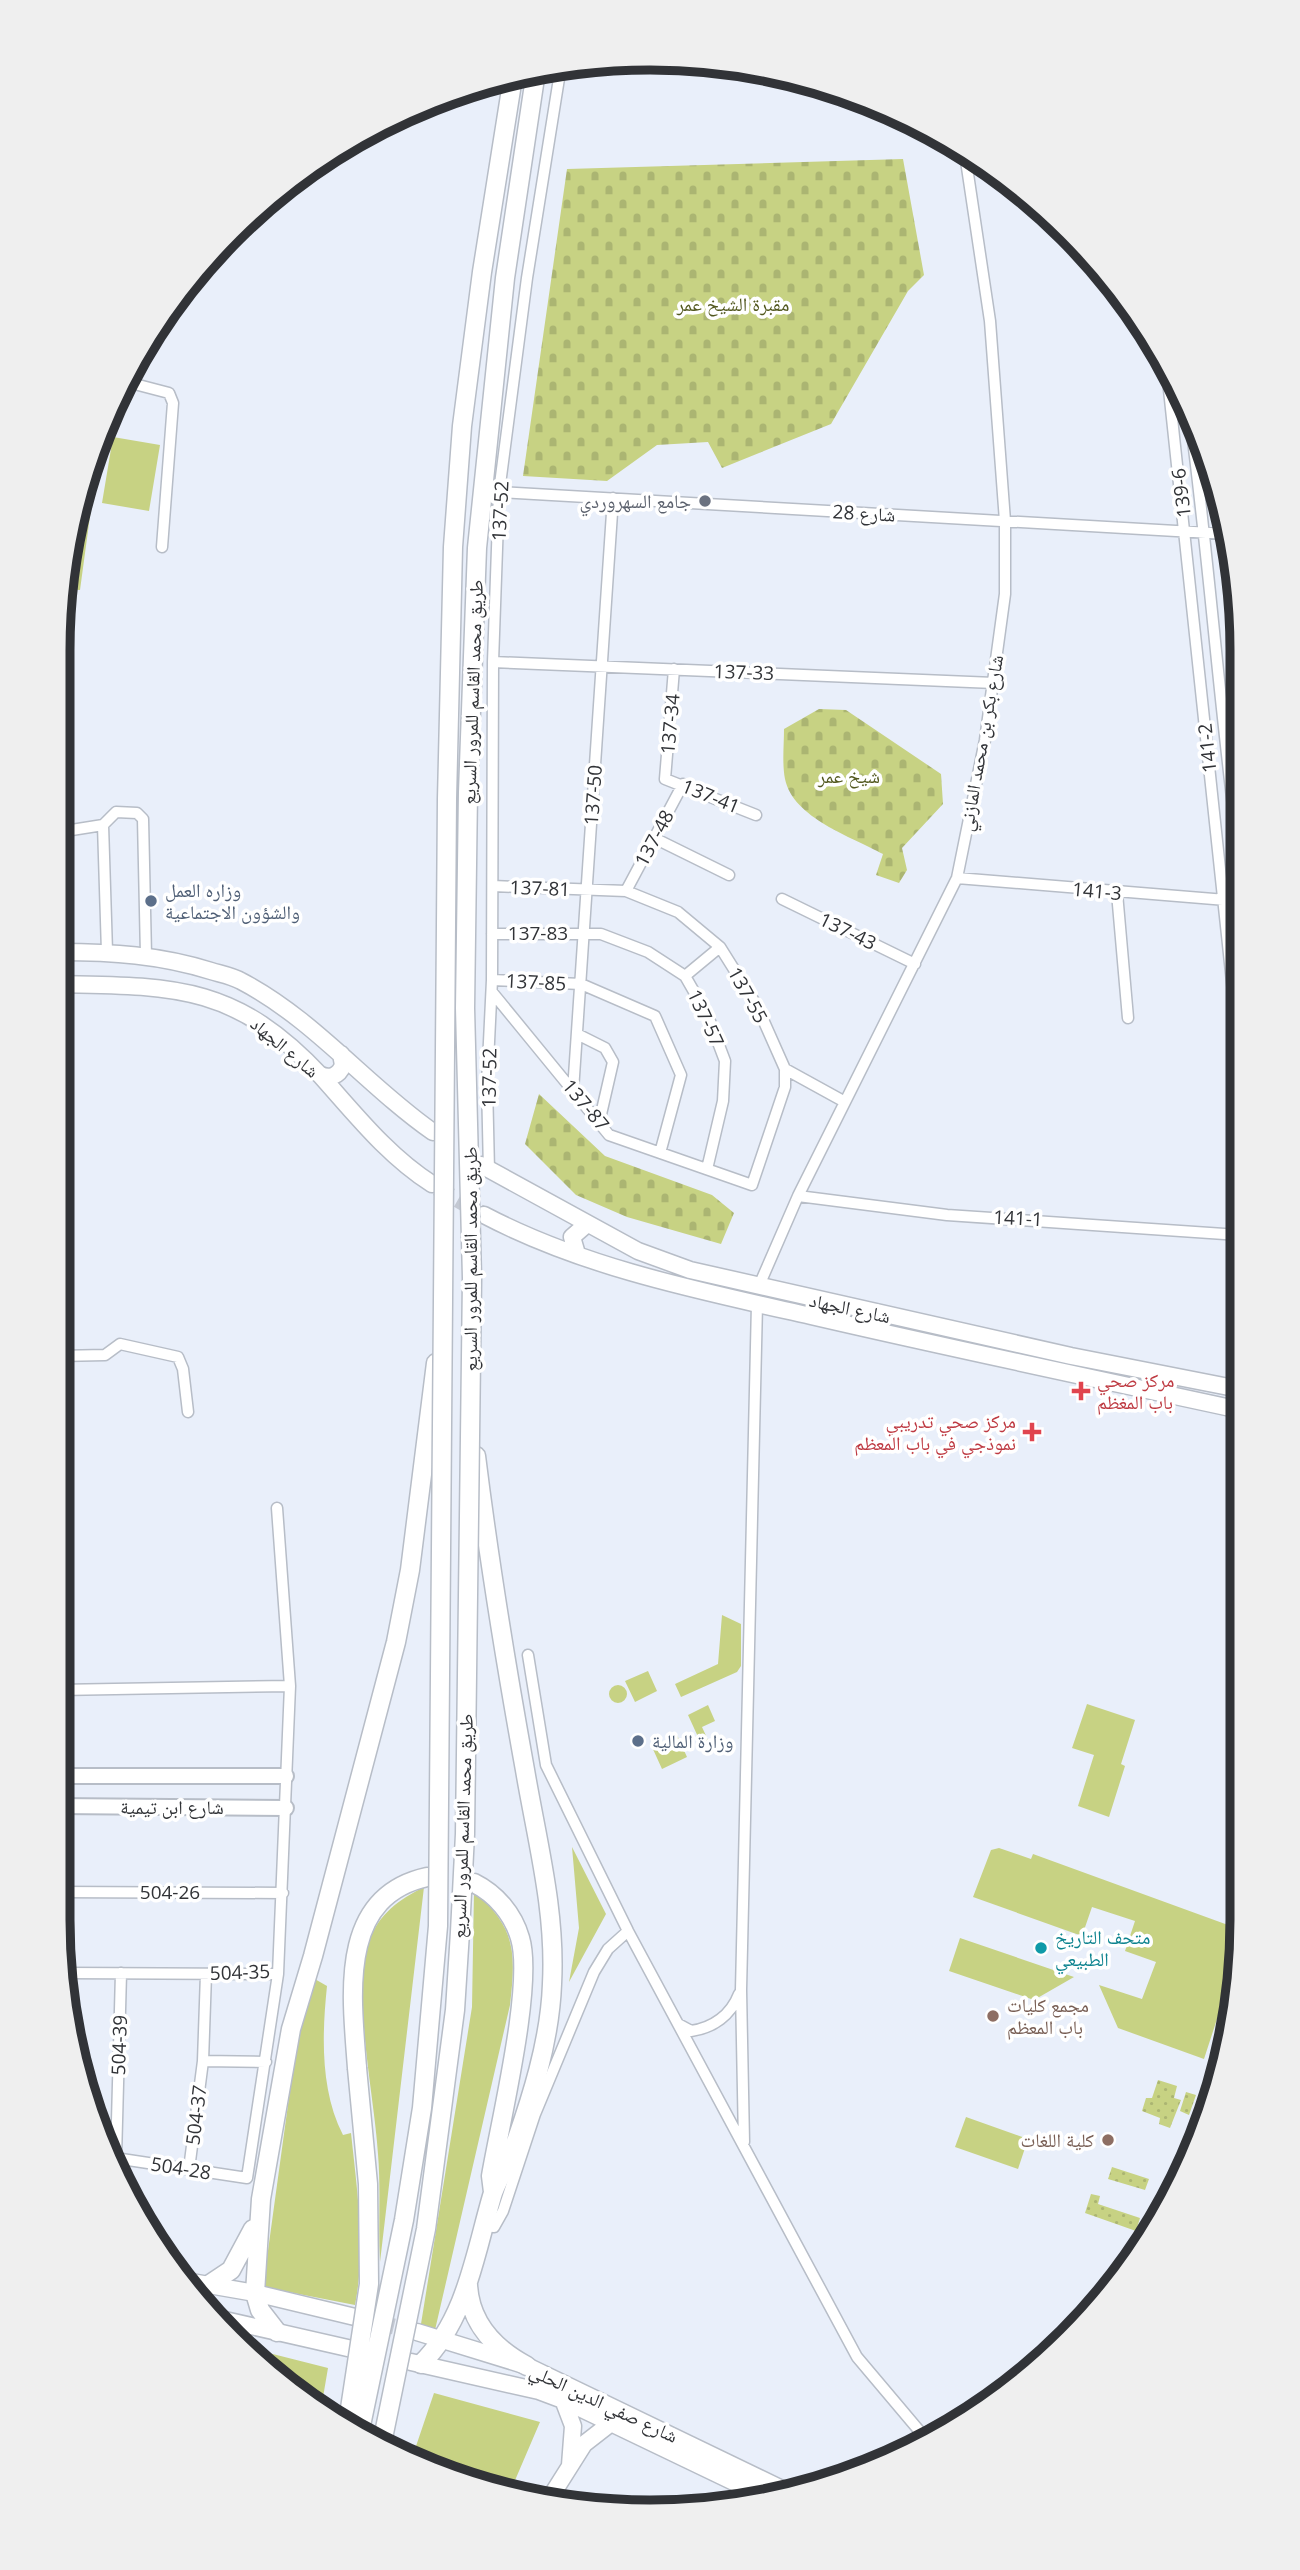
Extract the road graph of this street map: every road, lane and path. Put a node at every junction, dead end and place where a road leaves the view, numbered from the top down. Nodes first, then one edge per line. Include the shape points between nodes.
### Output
1 (559, 77) edge
2 (534, 82) edge
3 (511, 87) edge
4 (972, 168) edge
5 (135, 384) edge
6 (1169, 392) edge
7 (1195, 453) edge
8 (499, 492) junction
9 (613, 498) junction
10 (1005, 521) junction
11 (1206, 532) junction
12 (1186, 533) junction
13 (1218, 533) edge
14 (162, 547) dead end
15 (494, 662) junction
16 (602, 666) junction
17 (674, 669) junction
18 (994, 683) junction
19 (665, 779) joint
20 (1230, 783) edge
21 (683, 784) junction
22 (756, 815) dead end
23 (103, 825) junction
24 (70, 830) edge
25 (654, 838) junction
26 (729, 875) dead end
27 (957, 878) junction
28 (493, 886) junction
29 (587, 889) junction
30 (626, 891) junction
31 (1116, 893) junction
32 (782, 899) dead end
33 (1222, 900) junction
34 (1230, 900) edge
35 (492, 933) junction
36 (584, 933) junction
37 (720, 947) junction
38 (70, 952) edge
39 (107, 952) junction
40 (146, 956) junction
41 (915, 964) junction
42 (1230, 974) edge
43 (685, 976) junction
44 (492, 979) junction
45 (70, 984) edge
46 (581, 984) junction
47 (492, 992) junction
48 (1128, 1018) dead end
49 (577, 1034) junction
50 (341, 1054) junction
51 (785, 1069) junction
52 (319, 1074) junction
53 (573, 1091) junction
54 (845, 1102) junction
55 (599, 1123) junction
56 (433, 1132) dead end
57 (660, 1153) junction
58 (485, 1168) joint
59 (707, 1169) junction
60 (432, 1184) tunnel mouth
61 (798, 1196) junction
62 (484, 1215) tunnel mouth
63 (587, 1224) junction
64 (1230, 1234) edge
65 (577, 1254) junction
66 (758, 1296) junction
67 (442, 1321) junction
68 (70, 1356) edge
69 (1071, 1356) junction
70 (1070, 1373) junction
71 (1230, 1387) edge
72 (1230, 1408) edge
73 (470, 1411) junction
74 (188, 1412) dead end
75 (277, 1508) dead end
76 (528, 1655) dead end
77 (290, 1686) junction
78 (70, 1690) edge
79 (70, 1776) edge
80 (286, 1776) junction
81 (286, 1801) junction
82 (70, 1806) edge
83 (428, 1877) dead end
84 (474, 1883) dead end
85 (70, 1892) edge
86 (283, 1893) junction
87 (628, 1931) junction
88 (73, 1973) edge
89 (121, 1973) junction
90 (206, 1974) junction
91 (278, 1974) junction
92 (741, 1990) junction
93 (677, 2023) junction
94 (203, 2061) junction
95 (267, 2062) junction
96 (115, 2145) edge
97 (744, 2146) junction
98 (122, 2159) edge
99 (189, 2169) junction
100 (493, 2192) junction
101 (261, 2199) junction
102 (484, 2227) junction
103 (468, 2279) junction
104 (199, 2284) edge
105 (207, 2286) junction
106 (255, 2293) junction
107 (355, 2317) tunnel mouth
108 (233, 2323) edge
109 (245, 2325) junction
110 (277, 2332) junction
111 (417, 2332) tunnel mouth
112 (243, 2333) edge
113 (444, 2338) junction
114 (352, 2349) dead end
115 (416, 2363) joint
116 (527, 2366) junction
117 (563, 2400) junction
118 (349, 2415) edge
119 (362, 2423) edge
120 (611, 2423) junction
121 (921, 2433) edge
122 (384, 2435) edge
123 (570, 2465) junction
124 (776, 2486) edge
125 (752, 2491) edge
126 (555, 2492) edge

1 - 8 street, 137-52
2 - 73 highway, طريق محمد القاسم للمرور السريع, bridge via 505,278 477,548 465,1007 472,1278
3 - 67 highway, طريق محمد القاسم للمرور السريع, bridge via 463,413 453,547
4 - 10 street, شارع بكر بن محمد المازني
5 - 14 street via 169,393 173,403
6 - 12 street, 139-6
7 - 11 street, 139-6
8 - 9 street, شارع 28
8 - 15 street, 137-52
9 - 10 street, شارع 28
9 - 16 street, 137-50
10 - 12 street, شارع 28
10 - 18 street, شارع بكر بن محمد المازني via 1005,594
11 - 12 street, شارع 28
11 - 13 street, شارع 28
11 - 20 street, 141-2
12 - 33 street, 141-2
15 - 16 street, 137-33
15 - 28 street, 137-52
16 - 17 street, 137-33
16 - 29 street, 137-50
17 - 18 street, 137-33
17 - 19 street, 137-34
18 - 27 street, شارع بكر بن محمد المازني
19 - 21 street, 137-41
21 - 22 street, 137-41
21 - 25 street, 137-48
23 - 24 street
23 - 39 street
23 - 40 street via 116,812 137,813 143,819
25 - 26 street
25 - 30 street, 137-48
27 - 31 street, 141-3
27 - 41 street, شارع بكر بن محمد المازني
28 - 29 street, 137-81
28 - 35 street, 137-52
29 - 30 street, 137-55
29 - 36 street, 137-50
30 - 37 street, 137-55 via 678,912
31 - 33 street, 141-3
31 - 48 street
32 - 41 street, 137-43
33 - 34 street, 141-3
33 - 42 street, 141-2
35 - 36 street, 137-83
35 - 44 street, 137-52
36 - 43 street, 137-57 via 601,934 648,952
36 - 46 street, 137-50
37 - 43 street
37 - 51 street, 137-55 via 757,1006
38 - 39 main road, شارع الجهاد
39 - 40 main road, شارع الجهاد
40 - 50 main road, شارع الجهاد via 177,960 240,980
41 - 54 street, شارع بكر بن محمد المازني
43 - 59 street, 137-57 via 708,1016 725,1061 723,1101
44 - 46 street, 137-85
44 - 47 street, 137-52
45 - 52 main road, شارع الجهاد via 181,989 237,1008 270,1028
46 - 49 street, 137-50
46 - 57 street via 655,1016 681,1075
47 - 53 street, 137-87
47 - 58 street, 137-52
49 - 53 street, 137-50
49 - 55 street via 605,1048 613,1062
50 - 52 main road via 343,1065 337,1074
50 - 56 main road, شارع الجهاد via 383,1095
51 - 54 street
51 - 59 street, 137-87 via 785,1087 752,1185
52 - 60 main road, شارع الجهاد via 362,1124
53 - 55 street, 137-87
54 - 61 street, شارع بكر بن محمد المازني
55 - 57 street, 137-87 via 609,1135
57 - 59 street, 137-87
58 - 63 main road, شارع الجهاد
61 - 64 street, 141-1 via 947,1214
61 - 66 street, شارع بكر بن محمد المازني
62 - 65 main road, شارع الجهاد via 536,1241
63 - 65 main road via 572,1237
63 - 66 main road, شارع الجهاد via 638,1251
65 - 66 main road, شارع الجهاد via 629,1273
66 - 69 main road, شارع الجهاد
66 - 70 main road, شارع الجهاد
66 - 92 street
67 - 101 highway, bridge via 410,1570 361,1780 291,2029
67 - 119 highway, طريق محمد القاسم للمرور السريع, bridge via 440,1835 431,2013 404,2220
68 - 74 street via 105,1355 120,1345 178,1357
69 - 70 main road
69 - 71 main road, شارع الجهاد
70 - 72 main road, شارع الجهاد
73 - 100 highway, bridge via 489,1559 551,1903 552,1985 540,2061 503,2175
73 - 122 highway, طريق محمد القاسم للمرور السريع, bridge via 465,1834 455,2010 426,2229
75 - 77 street, 504-35
76 - 87 street via 546,1765
77 - 78 street
77 - 80 street, 504-35
79 - 80 street, شارع ابن تيمية
80 - 81 street, 504-35
81 - 82 street, شارع ابن تيمية
81 - 86 street, 504-35
83 - 118 highway, bridge via 386,1897 367,1919 354,1962 357,2068 368,2183 369,2284
84 - 100 highway via 500,1902 512,1918 521,1940 523,1963 520,2007 491,2176
85 - 86 street, 504-26
86 - 91 street, 504-35
87 - 93 street
87 - 102 street via 608,1949 594,1972 535,2114 503,2211 494,2227
88 - 89 street, 504-35
89 - 90 street, 504-35
89 - 96 street, 504-39
90 - 91 street, 504-35
90 - 94 street, 504-37
91 - 95 street
92 - 93 street via 728,2013 714,2024 691,2031
92 - 97 street
93 - 97 street
94 - 95 street, 504-37
94 - 99 street, 504-37
95 - 99 street, 504-28 via 247,2178
97 - 121 street via 857,2357
98 - 99 street, 504-28
100 - 102 highway
101 - 105 highway via 240,2256 231,2270
101 - 106 highway
102 - 103 highway
103 - 113 highway
103 - 116 highway via 469,2297 484,2331 510,2357
104 - 105 main road
105 - 106 main road
106 - 107 main road
106 - 110 highway via 260,2310
108 - 109 main road
109 - 110 main road
109 - 112 street
110 - 114 main road
111 - 113 main road, شارع صفي الدين الحلي
113 - 115 highway
113 - 116 main road, شارع صفي الدين الحلي
115 - 117 main road, شارع صفي الدين الحلي
116 - 117 main road
116 - 124 main road, شارع صفي الدين الحلي
117 - 120 main road, شارع صفي الدين الحلي
117 - 123 main road via 573,2426
120 - 123 main road via 594,2434
120 - 125 main road, شارع صفي الدين الحلي
123 - 126 main road

